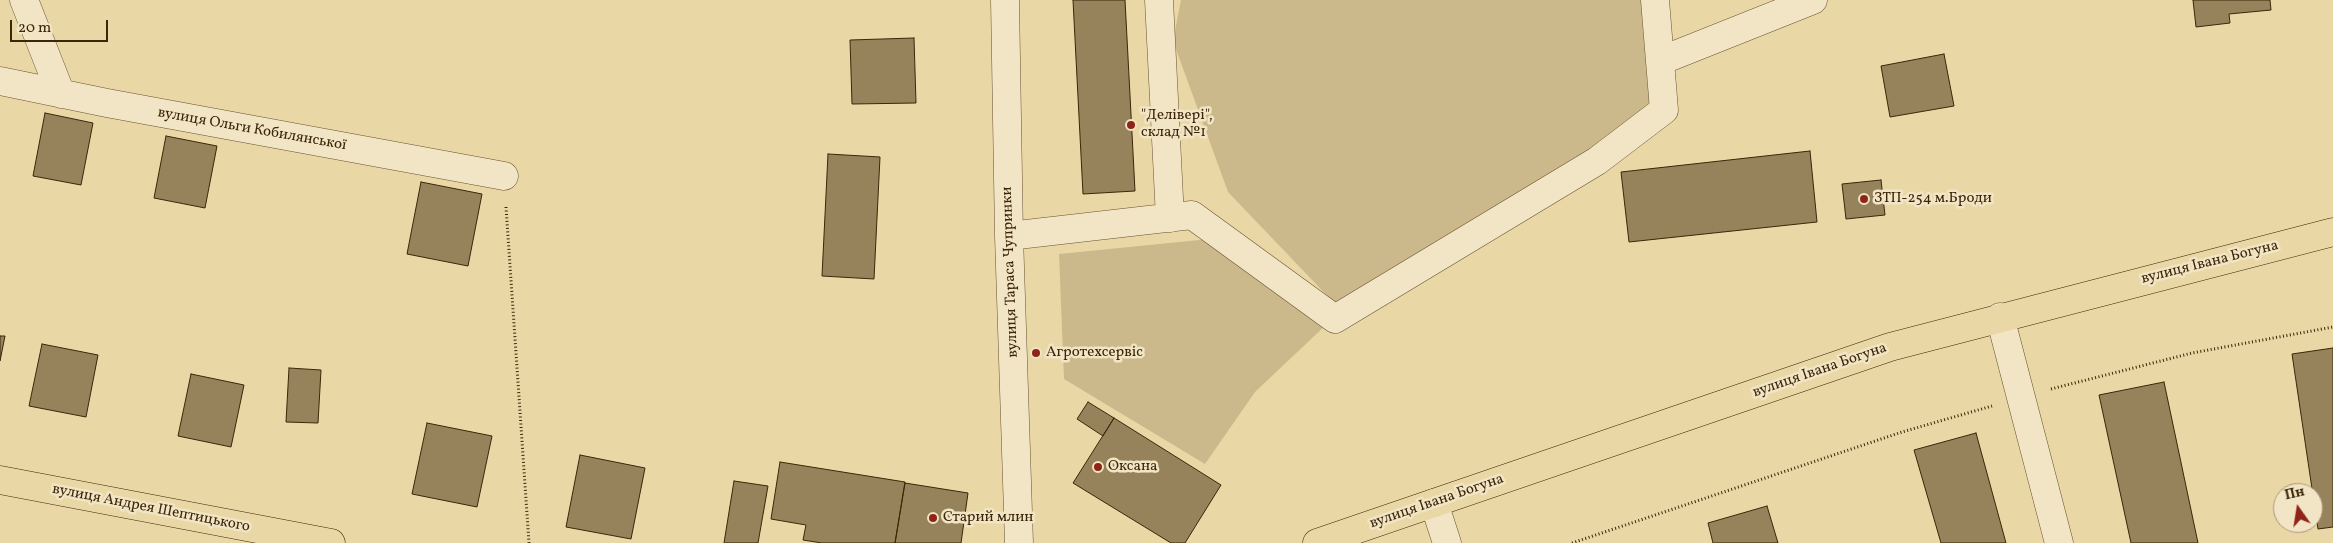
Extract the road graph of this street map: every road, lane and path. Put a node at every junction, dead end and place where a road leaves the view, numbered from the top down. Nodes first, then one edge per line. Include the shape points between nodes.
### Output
1 (24, 0) edge
2 (1004, 0) edge
3 (1159, 0) edge
4 (1656, 0) edge
5 (1813, 0) edge
6 (1660, 61) junction
7 (0, 81) edge
8 (60, 94) junction
9 (504, 176) joint
10 (1170, 218) junction
11 (2333, 232) edge
12 (1009, 236) junction
13 (2000, 317) junction
14 (2333, 327) edge
15 (2021, 397) junction
16 (0, 480) edge
17 (1434, 503) junction
18 (331, 543) edge
19 (529, 543) edge
20 (1019, 543) edge
21 (1317, 543) edge
22 (1447, 543) edge
23 (1572, 543) edge
24 (2059, 543) edge

1 - 8 street
2 - 12 street, вулиця Тараса Чупринки
3 - 10 street
4 - 6 street
5 - 6 street
6 - 10 street via 1664,110 1597,162 1335,319 1192,215
7 - 8 street, вулиця Ольги Кобилянської
8 - 9 street, вулиця Ольги Кобилянської
9 - 19 path
10 - 12 street
11 - 13 main road, вулиця Івана Богуна
12 - 20 street, вулиця Тараса Чупринки
13 - 15 street
13 - 17 main road, вулиця Івана Богуна via 1890,347
14 - 15 path via 2183,355
15 - 23 path via 1892,435
15 - 24 street
16 - 18 main road, вулиця Андрея Шептицького
17 - 21 main road, вулиця Івана Богуна
17 - 22 street

